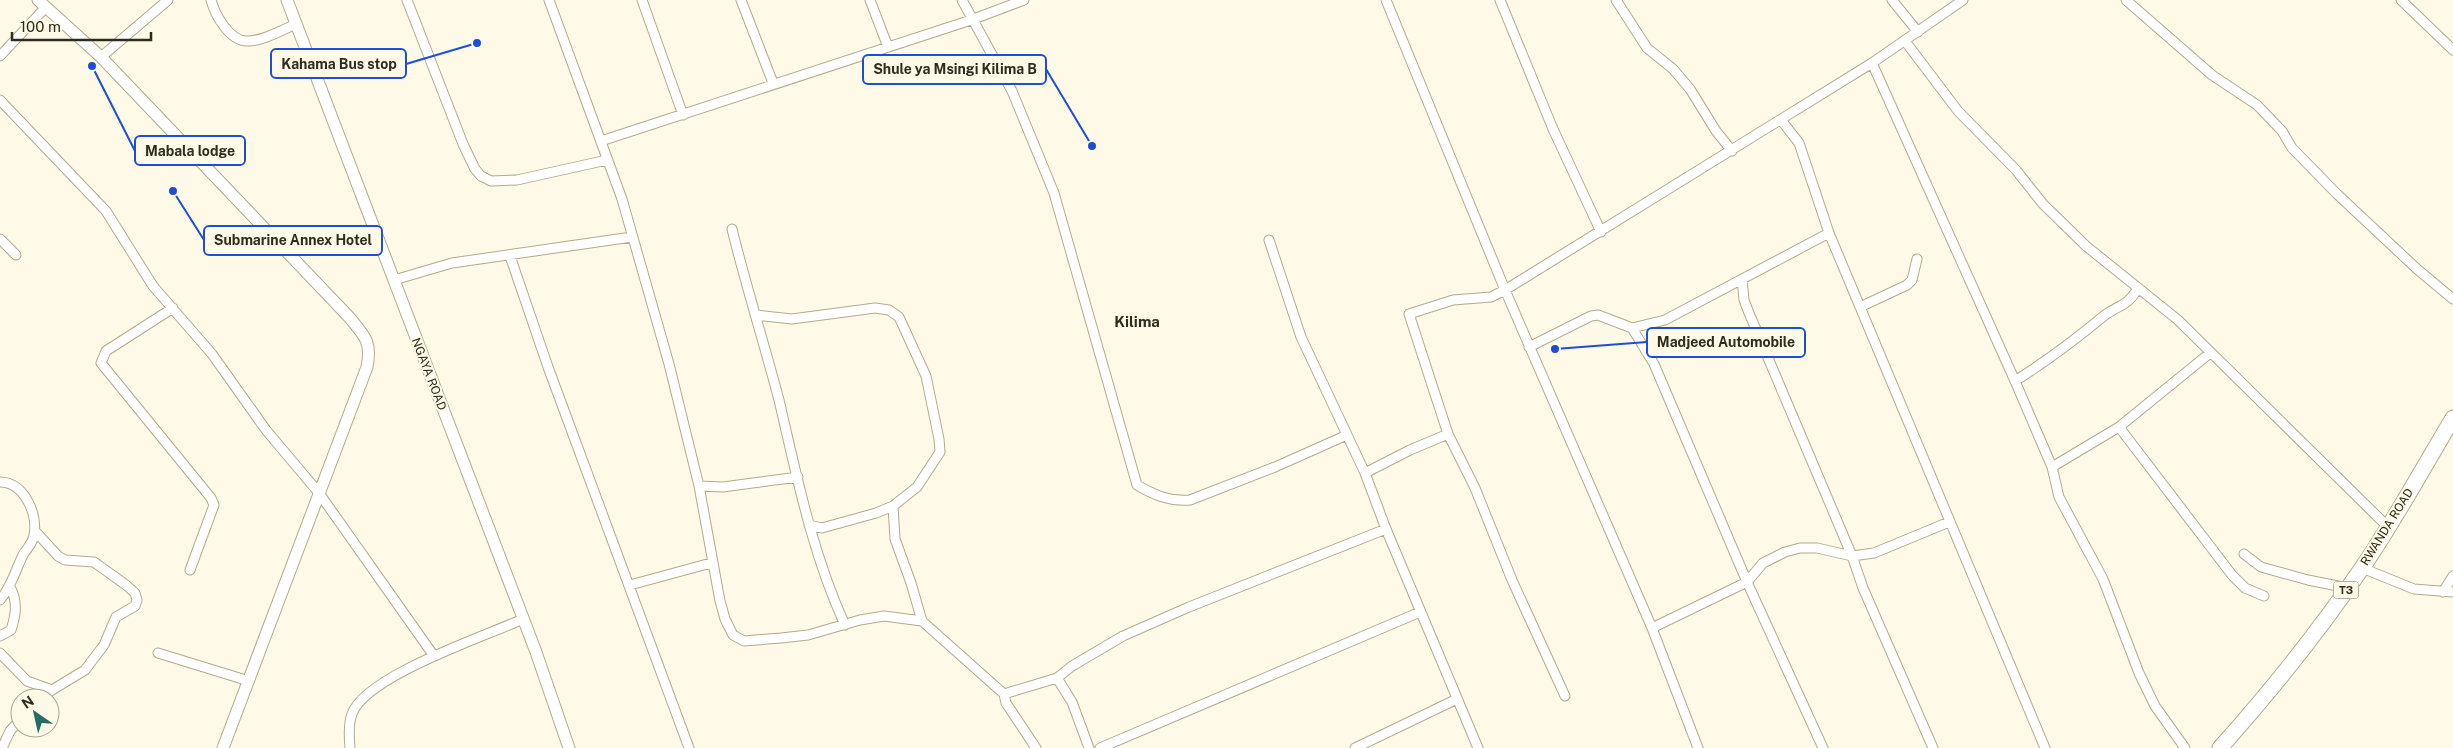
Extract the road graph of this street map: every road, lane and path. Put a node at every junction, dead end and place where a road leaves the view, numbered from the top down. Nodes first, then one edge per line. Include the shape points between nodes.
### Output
1 (168, 0) edge
2 (211, 0) edge
3 (287, 0) edge
4 (407, 0) edge
5 (549, 0) edge
6 (642, 0) edge
7 (741, 0) edge
8 (870, 0) edge
9 (962, 0) edge
10 (1024, 0) edge
11 (1386, 0) edge
12 (1500, 0) edge
13 (1616, 0) edge
14 (1892, 0) edge
15 (1963, 0) edge
16 (2126, 0) edge
17 (2401, 0) edge
18 (46, 2) edge
19 (971, 20) junction
20 (296, 24) junction
21 (1918, 32) junction
22 (1905, 41) junction
23 (888, 47) junction
24 (2453, 50) edge
25 (0, 56) edge
26 (101, 57) junction
27 (1872, 63) junction
28 (773, 83) junction
29 (0, 100) edge
30 (683, 115) junction
31 (1781, 120) junction
32 (601, 142) junction
33 (1732, 151) junction
34 (607, 160) junction
35 (732, 229) dead end
36 (1601, 232) junction
37 (1829, 233) junction
38 (632, 237) junction
39 (0, 239) edge
40 (1269, 240) dead end
41 (16, 255) dead end
42 (510, 256) junction
43 (1917, 258) dead end
44 (1742, 279) junction
45 (394, 280) junction
46 (1504, 290) junction
47 (2137, 290) junction
48 (2453, 299) edge
49 (1860, 307) junction
50 (172, 308) junction
51 (756, 315) junction
52 (1632, 328) junction
53 (1529, 348) junction
54 (2210, 353) junction
55 (2016, 381) junction
56 (2453, 418) edge
57 (2119, 427) junction
58 (1448, 434) junction
59 (1347, 435) junction
60 (2052, 467) junction
61 (1364, 473) junction
62 (798, 477) junction
63 (0, 482) edge
64 (699, 486) junction
65 (319, 493) junction
66 (893, 506) junction
67 (1950, 522) junction
68 (809, 525) junction
69 (2388, 527) junction
70 (1386, 529) junction
71 (35, 531) junction
72 (2244, 554) dead end
73 (1852, 556) junction
74 (712, 563) junction
75 (2362, 568) junction
76 (190, 570) dead end
77 (2453, 576) edge
78 (1746, 582) junction
79 (630, 585) junction
80 (10, 587) junction
81 (2348, 588) junction
82 (2443, 592) junction
83 (2453, 592) edge
84 (2264, 596) dead end
85 (0, 600) edge
86 (1420, 612) junction
87 (523, 619) junction
88 (922, 621) junction
89 (846, 625) junction
90 (1652, 628) junction
91 (0, 636) edge
92 (0, 653) edge
93 (158, 653) dead end
94 (434, 656) junction
95 (1057, 678) junction
96 (249, 681) junction
97 (46, 688) edge
98 (55, 688) edge
99 (1004, 694) junction
100 (1565, 696) dead end
101 (1457, 699) junction
102 (10, 731) edge
103 (2, 748) edge
104 (223, 748) edge
105 (350, 748) edge
106 (569, 748) edge
107 (689, 748) edge
108 (1036, 748) edge
109 (1089, 748) edge
110 (1100, 748) edge
111 (1356, 748) edge
112 (1478, 748) edge
113 (1698, 748) edge
114 (1823, 748) edge
115 (1933, 748) edge
116 (2045, 748) edge
117 (2185, 748) edge
118 (2220, 748) edge

1 - 26 street
2 - 20 street via 223,26 241,41 250,42
3 - 20 street, NGAYA ROAD
4 - 34 street via 463,144 481,176 492,181 517,180
5 - 32 street
6 - 30 street
7 - 28 street
8 - 23 street
9 - 19 street
10 - 19 street
11 - 46 street
12 - 36 street via 1553,129
13 - 33 street via 1647,48 1673,69 1690,89
14 - 21 street
15 - 21 street
16 - 48 street via 2212,75 2256,105 2337,194
17 - 24 street
18 - 25 street
18 - 26 street
19 - 23 street
19 - 59 street via 1012,91 1054,193 1136,485 1175,501 1190,500
20 - 45 street, NGAYA ROAD
21 - 22 street
22 - 27 street
22 - 47 street via 1958,111 2010,164 2043,204
23 - 28 street
26 - 65 street via 364,335 370,352 367,367
27 - 31 street
27 - 55 street
28 - 30 street
29 - 50 street via 106,211 153,286
30 - 32 street
31 - 33 street
31 - 37 street via 1799,143
32 - 34 street
33 - 36 street
34 - 38 street
35 - 51 street
36 - 46 street
37 - 44 street
37 - 49 street
38 - 42 street
38 - 64 street via 669,364
39 - 41 street
40 - 59 street via 1302,338
42 - 45 street via 452,263
42 - 79 street
43 - 49 street via 1912,280 1907,285
44 - 52 street via 1665,320
44 - 73 street via 1749,313
45 - 87 street, NGAYA ROAD
46 - 53 street
46 - 58 street via 1491,297 1453,300 1408,314
47 - 54 street via 2178,320
47 - 55 street via 2131,300 2108,313
49 - 67 street
50 - 65 street via 212,354 266,430
50 - 76 street via 110,348 101,363 211,498 214,505
51 - 62 street
51 - 66 street via 792,319 875,308 889,310 899,317 926,376 940,452 917,487
52 - 53 street via 1598,315 1591,316
52 - 78 street via 1654,364
53 - 90 street
54 - 57 street
54 - 69 street
55 - 60 street
56 - 69 highway, RWANDA ROAD / T3
57 - 60 street
57 - 84 street via 2232,575 2245,588
58 - 61 street
58 - 100 street via 1475,488 1512,580
59 - 61 street
60 - 117 street via 2059,497 2103,578 2139,673 2155,706
61 - 70 street
62 - 64 street via 723,487
62 - 68 street
63 - 71 street via 13,485 29,501
64 - 74 street
65 - 94 street
65 - 96 street
66 - 68 street via 822,528
66 - 88 street via 895,539
67 - 73 street via 1888,548
67 - 116 street
68 - 89 street via 827,582
69 - 75 highway, RWANDA ROAD / T3
70 - 86 street
70 - 95 street via 1123,636
71 - 80 street
71 - 98 street via 58,556 66,560 94,562 131,589 137,600 135,606 116,618 104,645 85,670
72 - 81 street via 2261,567
73 - 78 street via 1823,549 1800,548 1764,563
73 - 115 street
74 - 79 street
74 - 89 street via 725,620 734,635 744,642 808,635
75 - 81 highway, RWANDA ROAD / T3
75 - 82 street via 2414,589
77 - 82 street
78 - 90 street
78 - 114 street
79 - 107 street
80 - 85 street
80 - 91 street via 16,597 15,615 11,630
81 - 118 highway, RWANDA ROAD / T3 via 2315,634
82 - 83 street
86 - 101 street
86 - 110 street
87 - 94 street
87 - 106 street, NGAYA ROAD
88 - 89 street via 884,616
88 - 99 street
90 - 113 street
92 - 97 street via 27,681
93 - 96 street
94 - 105 street via 362,698 352,713
95 - 99 street
95 - 109 street via 1072,702
96 - 104 street
99 - 108 street via 1006,703
101 - 111 street
101 - 112 street
102 - 103 street

